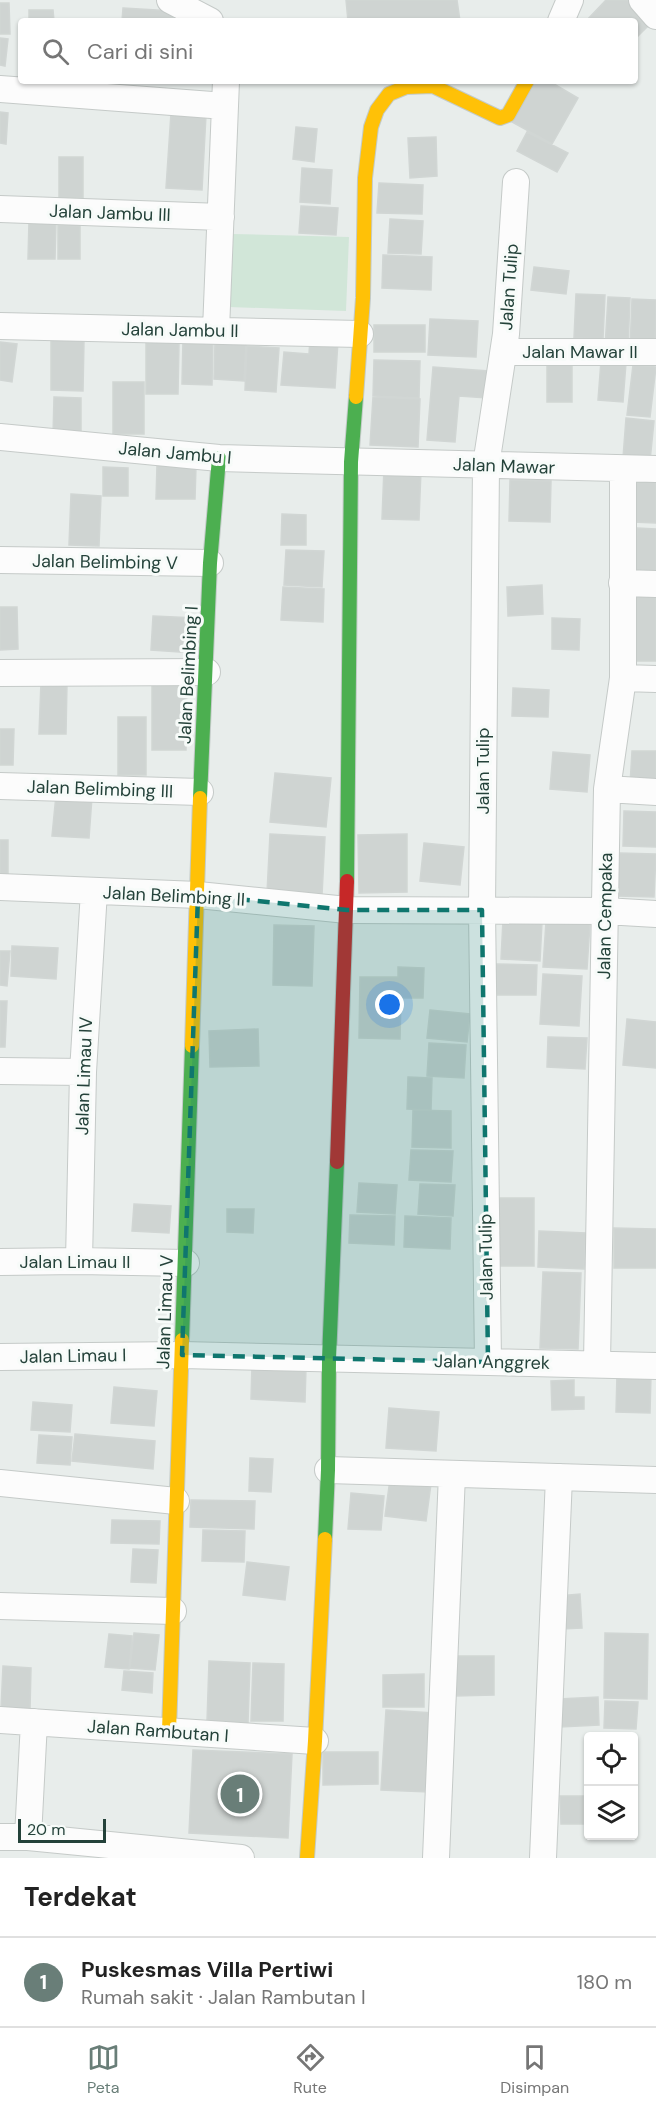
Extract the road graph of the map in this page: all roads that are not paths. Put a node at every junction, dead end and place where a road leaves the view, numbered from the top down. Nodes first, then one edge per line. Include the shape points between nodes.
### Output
1 (170, 0) edge
2 (570, 0) edge
3 (642, 0) edge
4 (656, 16) edge
5 (204, 18) edge
6 (562, 18) edge
7 (226, 84) edge
8 (525, 84) edge
9 (0, 88) edge
10 (225, 106) junction
11 (516, 182) dead end
12 (0, 209) edge
13 (221, 217) junction
14 (0, 326) edge
15 (216, 330) junction
16 (360, 334) junction
17 (504, 352) junction
18 (656, 352) edge
19 (0, 437) edge
20 (219, 458) junction
21 (351, 462) junction
22 (486, 465) junction
23 (622, 469) junction
24 (656, 469) edge
25 (0, 560) edge
26 (210, 563) junction
27 (622, 583) junction
28 (656, 584) edge
29 (207, 672) junction
30 (0, 673) edge
31 (623, 678) junction
32 (656, 679) edge
33 (0, 786) edge
34 (607, 789) junction
35 (200, 792) junction
36 (656, 792) edge
37 (0, 887) edge
38 (93, 891) junction
39 (198, 895) junction
40 (347, 910) junction
41 (482, 910) junction
42 (605, 911) junction
43 (656, 914) edge
44 (0, 1071) edge
45 (83, 1071) junction
46 (79, 1261) junction
47 (0, 1262) edge
48 (186, 1263) junction
49 (182, 1355) junction
50 (0, 1357) edge
51 (328, 1359) junction
52 (488, 1362) junction
53 (597, 1363) junction
54 (656, 1366) edge
55 (328, 1470) junction
56 (452, 1474) junction
57 (559, 1477) junction
58 (656, 1480) edge
59 (0, 1484) edge
60 (176, 1501) junction
61 (0, 1606) edge
62 (173, 1611) junction
63 (0, 1720) edge
64 (34, 1722) junction
65 (169, 1731) junction
66 (315, 1741) junction
67 (0, 1836) edge
68 (28, 1837) junction
69 (241, 1858) edge
70 (307, 1858) edge
71 (436, 1858) edge
72 (543, 1858) edge

1 - 5 street
2 - 6 street
3 - 4 street
7 - 10 street
8 - 16 street via 508,115 500,118 433,86 398,90 389,94 377,110 365,178
9 - 10 street
10 - 13 street
11 - 17 street, Jalan Tulip
12 - 13 street, Jalan Jambu III
13 - 15 street
14 - 15 street, Jalan Jambu II
15 - 16 street, Jalan Jambu II
16 - 21 street
17 - 18 street, Jalan Mawar II
17 - 22 street, Jalan Tulip
19 - 20 street, Jalan Jambu I
20 - 21 street, Jalan Jambu I
20 - 26 street, Jalan Belimbing I
21 - 22 street, Jalan Mawar
21 - 40 street
22 - 23 street, Jalan Mawar
22 - 41 street, Jalan Tulip
23 - 24 street, Jalan Mawar
23 - 27 street, Jalan Cempaka
25 - 26 street, Jalan Belimbing V
26 - 29 street, Jalan Belimbing I
27 - 28 street
27 - 31 street, Jalan Cempaka
29 - 30 street
29 - 35 street, Jalan Belimbing I
31 - 32 street
31 - 34 street, Jalan Cempaka
33 - 35 street, Jalan Belimbing III
34 - 36 street
34 - 42 street, Jalan Cempaka
35 - 39 street, Jalan Belimbing I
37 - 38 street, Jalan Belimbing II
38 - 39 street, Jalan Belimbing II
38 - 45 street, Jalan Limau IV
39 - 40 street, Jalan Belimbing II
39 - 48 street, Jalan Limau V
40 - 41 street, Jalan Belimbing II
40 - 51 street
41 - 42 street, Jalan Belimbing II
41 - 52 street, Jalan Tulip
42 - 43 street, Jalan Belimbing II
42 - 53 street, Jalan Cempaka
44 - 45 street
45 - 46 street, Jalan Limau IV
46 - 47 street, Jalan Limau II
46 - 48 street, Jalan Limau II
48 - 49 street, Jalan Limau V
49 - 50 street, Jalan Limau I
49 - 51 street, Jalan Limau I
49 - 60 street, Jalan Limau V
51 - 52 street, Jalan Anggrek
51 - 55 street
52 - 53 street, Jalan Anggrek
53 - 54 street, Jalan Anggrek
55 - 56 street
55 - 66 street
56 - 57 street
56 - 71 street
57 - 58 street
57 - 72 street
59 - 60 street
60 - 62 street, Jalan Limau V
61 - 62 street
62 - 65 street, Jalan Limau V
63 - 64 street, Jalan Rambutan I
64 - 65 street, Jalan Rambutan I
64 - 68 street
65 - 66 street, Jalan Rambutan I
66 - 70 street
67 - 68 street
68 - 69 street

